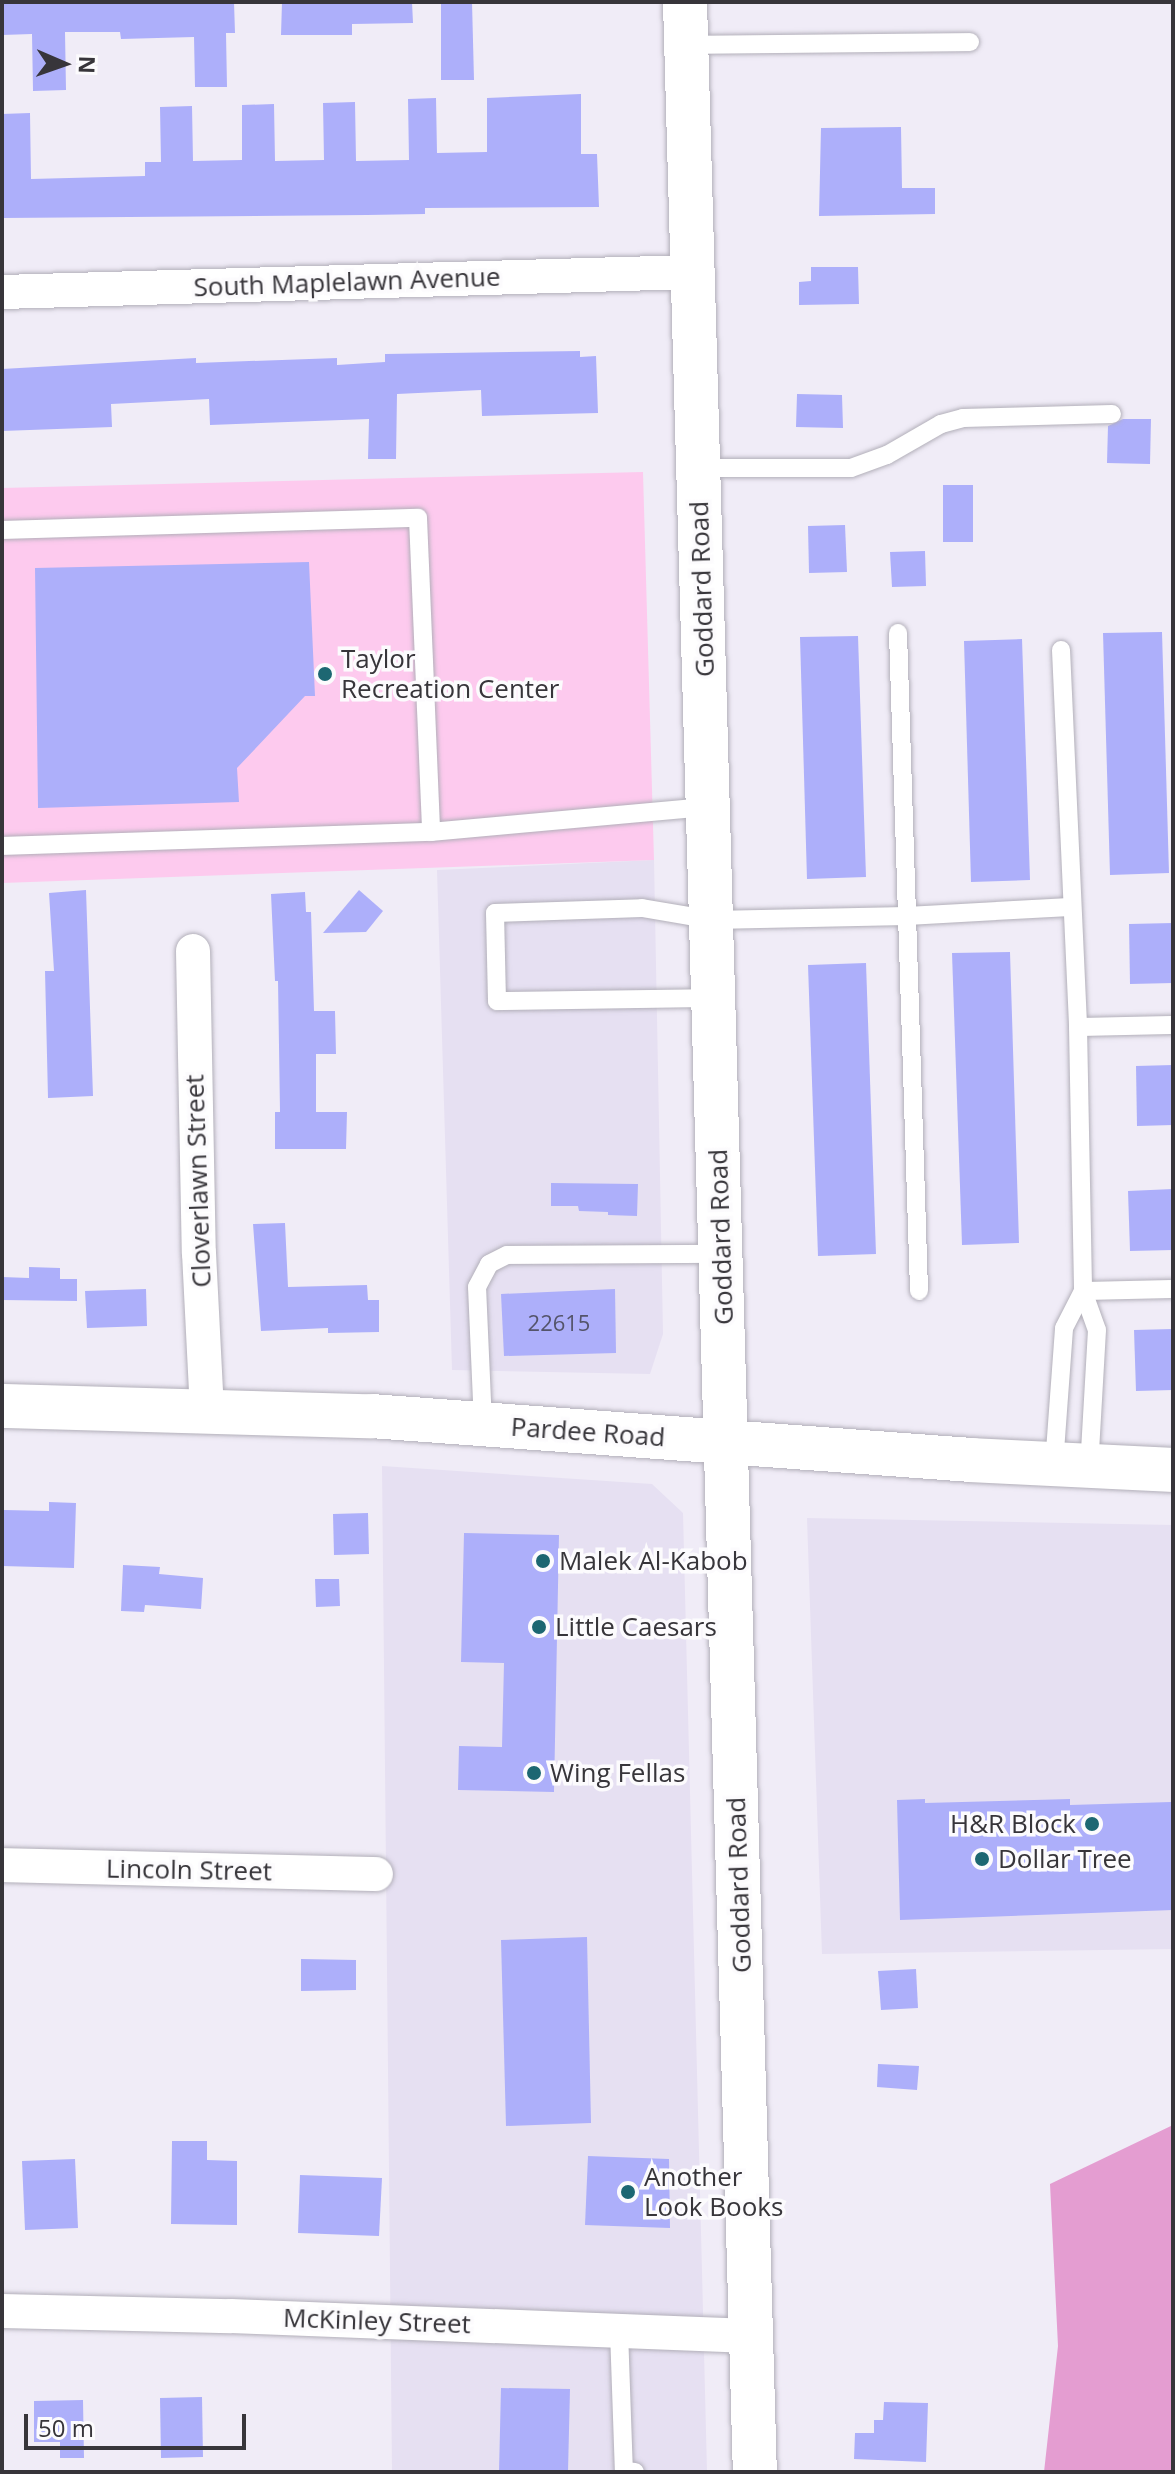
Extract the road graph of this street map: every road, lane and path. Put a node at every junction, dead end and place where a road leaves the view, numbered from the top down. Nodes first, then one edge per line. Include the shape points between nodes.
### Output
1 (685, 2) edge
2 (970, 42) dead end
3 (686, 45) junction
4 (693, 272) junction
5 (2, 292) edge
6 (1112, 414) dead end
7 (698, 468) junction
8 (2, 530) edge
9 (898, 633) dead end
10 (1061, 650) dead end
11 (708, 807) junction
12 (431, 832) junction
13 (2, 846) edge
14 (1070, 907) junction
15 (907, 916) junction
16 (712, 920) junction
17 (193, 951) dead end
18 (714, 998) junction
19 (1173, 1025) edge
20 (1078, 1027) junction
21 (721, 1254) junction
22 (1173, 1289) edge
23 (919, 1291) dead end
24 (1083, 1291) junction
25 (2, 1406) edge
26 (207, 1411) junction
27 (483, 1425) junction
28 (726, 1441) junction
29 (1071, 1466) junction
30 (1173, 1470) edge
31 (2, 1865) edge
32 (376, 1874) dead end
33 (2, 2311) edge
34 (619, 2331) junction
35 (751, 2336) junction
36 (635, 2472) edge
37 (755, 2472) edge

1 - 3 main road, Goddard Road
2 - 3 lane
3 - 4 main road, Goddard Road
4 - 5 street, South Maplelawn Avenue
4 - 7 main road, Goddard Road
6 - 7 lane via 963,418 851,468
7 - 11 main road, Goddard Road
8 - 12 lane via 418,518
9 - 15 lane
10 - 14 lane
11 - 12 lane
11 - 16 main road, Goddard Road
12 - 13 lane
14 - 15 lane
14 - 20 lane
15 - 16 lane
15 - 23 lane
16 - 18 main road, Goddard Road
16 - 18 lane via 642,908 495,913 497,1001
17 - 26 street, Cloverlawn Street
18 - 21 main road, Goddard Road
19 - 20 lane
20 - 24 lane
21 - 27 lane via 507,1255 489,1264 477,1287
21 - 28 main road, Goddard Road
22 - 24 lane
24 - 29 lane via 1064,1328
24 - 29 lane via 1097,1330
25 - 26 main road, Pardee Road
26 - 27 main road, Pardee Road
27 - 28 main road, Pardee Road
28 - 29 main road, Pardee Road
28 - 35 main road, Goddard Road
29 - 30 main road, Pardee Road
31 - 32 street, Lincoln Street
33 - 34 street, McKinley Street
34 - 35 street, McKinley Street
34 - 36 lane via 624,2471
35 - 37 main road, Goddard Road

